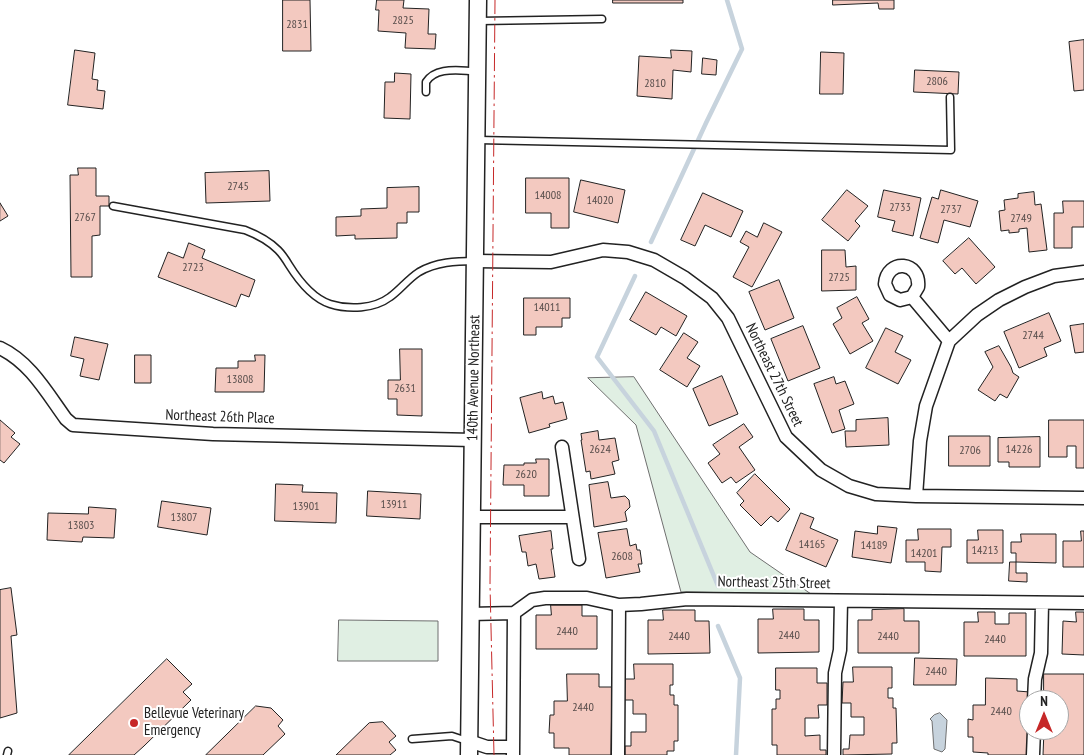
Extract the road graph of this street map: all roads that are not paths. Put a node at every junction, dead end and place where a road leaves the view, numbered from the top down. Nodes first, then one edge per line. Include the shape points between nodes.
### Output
1 (478, 0) edge
2 (602, 19) dead end
3 (478, 21) junction
4 (477, 71) junction
5 (426, 92) dead end
6 (950, 97) dead end
7 (476, 140) junction
8 (113, 206) dead end
9 (475, 261) junction
10 (1084, 272) edge
11 (912, 297) dead end
12 (949, 342) junction
13 (0, 348) edge
14 (473, 440) junction
15 (562, 447) dead end
16 (916, 496) junction
17 (1084, 498) edge
18 (472, 517) junction
19 (572, 517) junction
20 (579, 559) dead end
21 (841, 600) junction
22 (1042, 603) junction
23 (1084, 603) edge
24 (619, 605) junction
25 (470, 614) junction
26 (514, 614) junction
27 (1034, 690) edge
28 (412, 739) dead end
29 (1034, 740) edge
30 (469, 748) edge
31 (513, 751) edge
32 (618, 755) edge
33 (834, 755) edge
34 (1033, 755) edge

1 - 3 street, 140th Avenue Northeast
2 - 3 lane
3 - 4 street, 140th Avenue Northeast
4 - 5 lane via 436,74 426,82
4 - 7 street, 140th Avenue Northeast
6 - 7 lane via 952,150
7 - 9 street, 140th Avenue Northeast
8 - 9 lane via 245,230 262,237 279,251 311,293 330,304 355,308 389,298 419,272 432,266 453,261
9 - 14 street, 140th Avenue Northeast
9 - 16 street, Northeast 27th Street via 551,262 603,250 628,252 654,260 712,298 728,318 786,437 803,454 821,470 849,486 876,494
10 - 12 street via 1054,276 1007,295 977,315
11 - 12 street
12 - 16 street via 926,406
13 - 14 street, Northeast 26th Place via 27,366 73,425 213,434
14 - 18 street, 140th Avenue Northeast
15 - 19 street
16 - 17 street, Northeast 27th Street
18 - 19 street
18 - 25 street, 140th Avenue Northeast
19 - 20 street
21 - 22 street, Northeast 25th Street
21 - 24 street, Northeast 25th Street via 687,599
21 - 33 street via 840,650 835,672
22 - 23 street, Northeast 25th Street
22 - 27 street via 1041,653
24 - 26 street, Northeast 25th Street via 587,598 545,598 532,600
24 - 32 street
25 - 26 street
25 - 30 street, 140th Avenue Northeast
26 - 31 street
28 - 30 lane via 452,736
29 - 34 street
30 - 31 street

